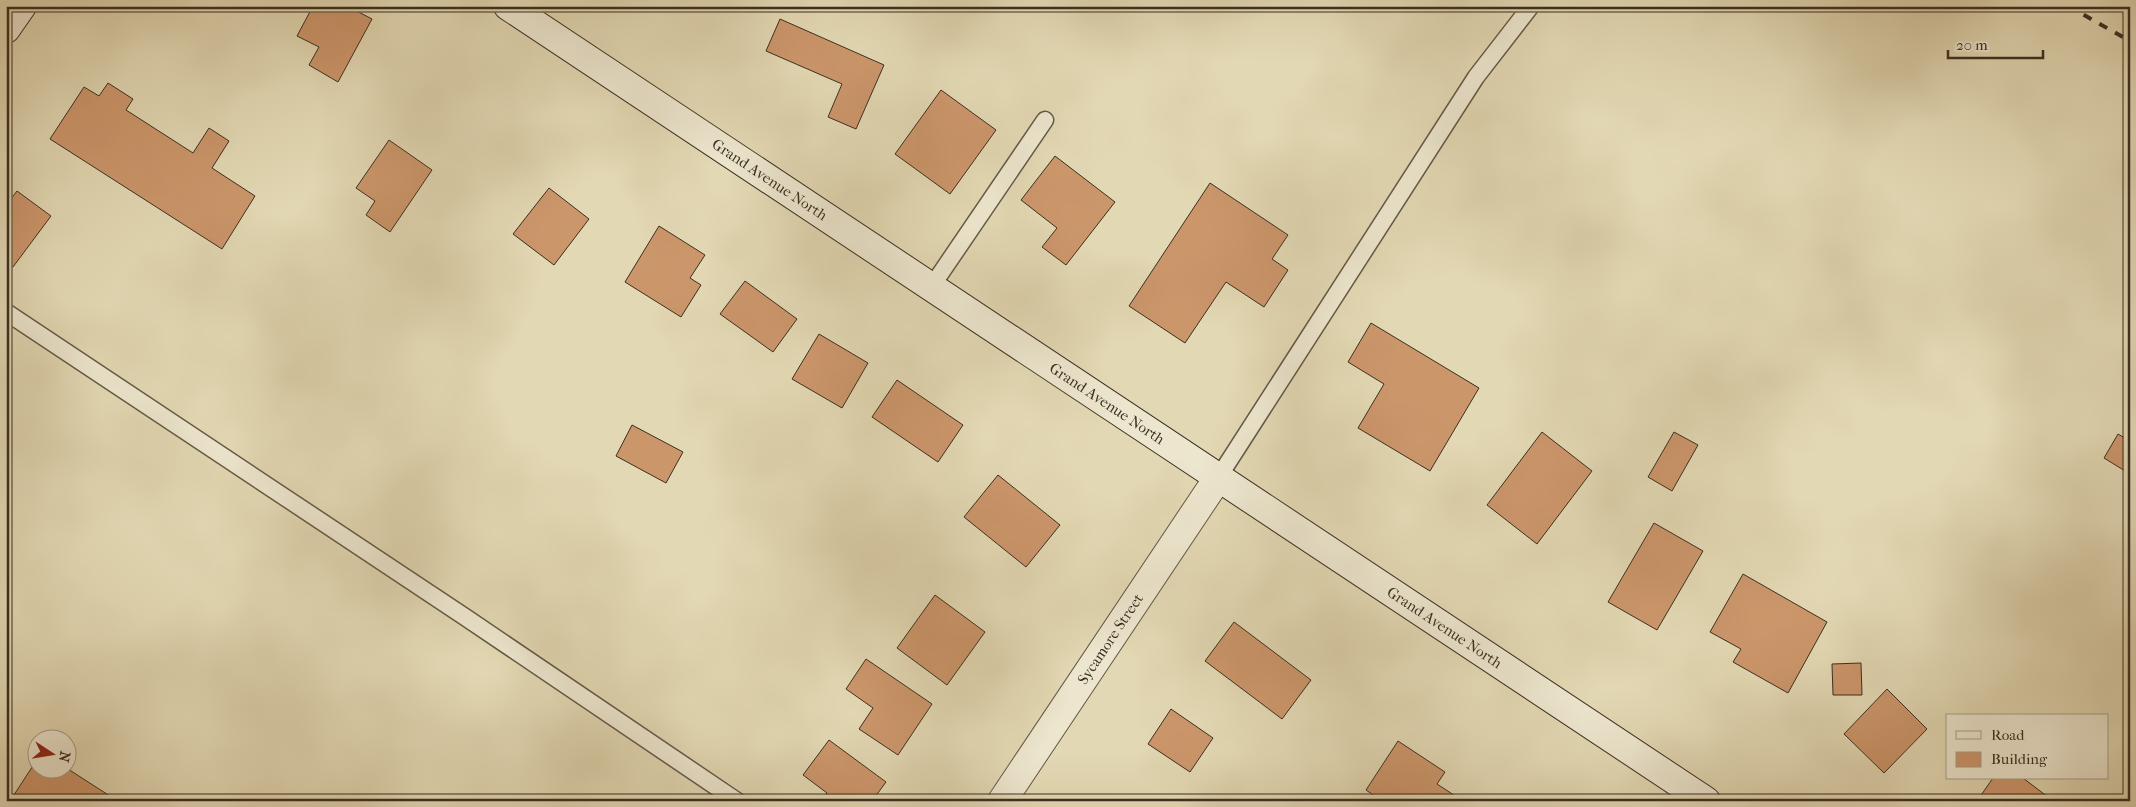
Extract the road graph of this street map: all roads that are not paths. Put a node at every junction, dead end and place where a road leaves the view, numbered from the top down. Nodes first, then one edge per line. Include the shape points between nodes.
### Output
1 (22, 6) edge
2 (508, 6) edge
3 (1531, 6) edge
4 (6, 29) edge
5 (1045, 120) dead end
6 (932, 286) junction
7 (6, 312) edge
8 (1218, 478) junction
9 (737, 801) edge
10 (1002, 801) edge
11 (1706, 801) edge

1 - 4 main road
2 - 6 main road, Grand Avenue North
3 - 8 lane via 1476,77
5 - 6 lane
6 - 8 main road, Grand Avenue North
7 - 9 lane
8 - 10 main road, Sycamore Street
8 - 11 main road, Grand Avenue North

